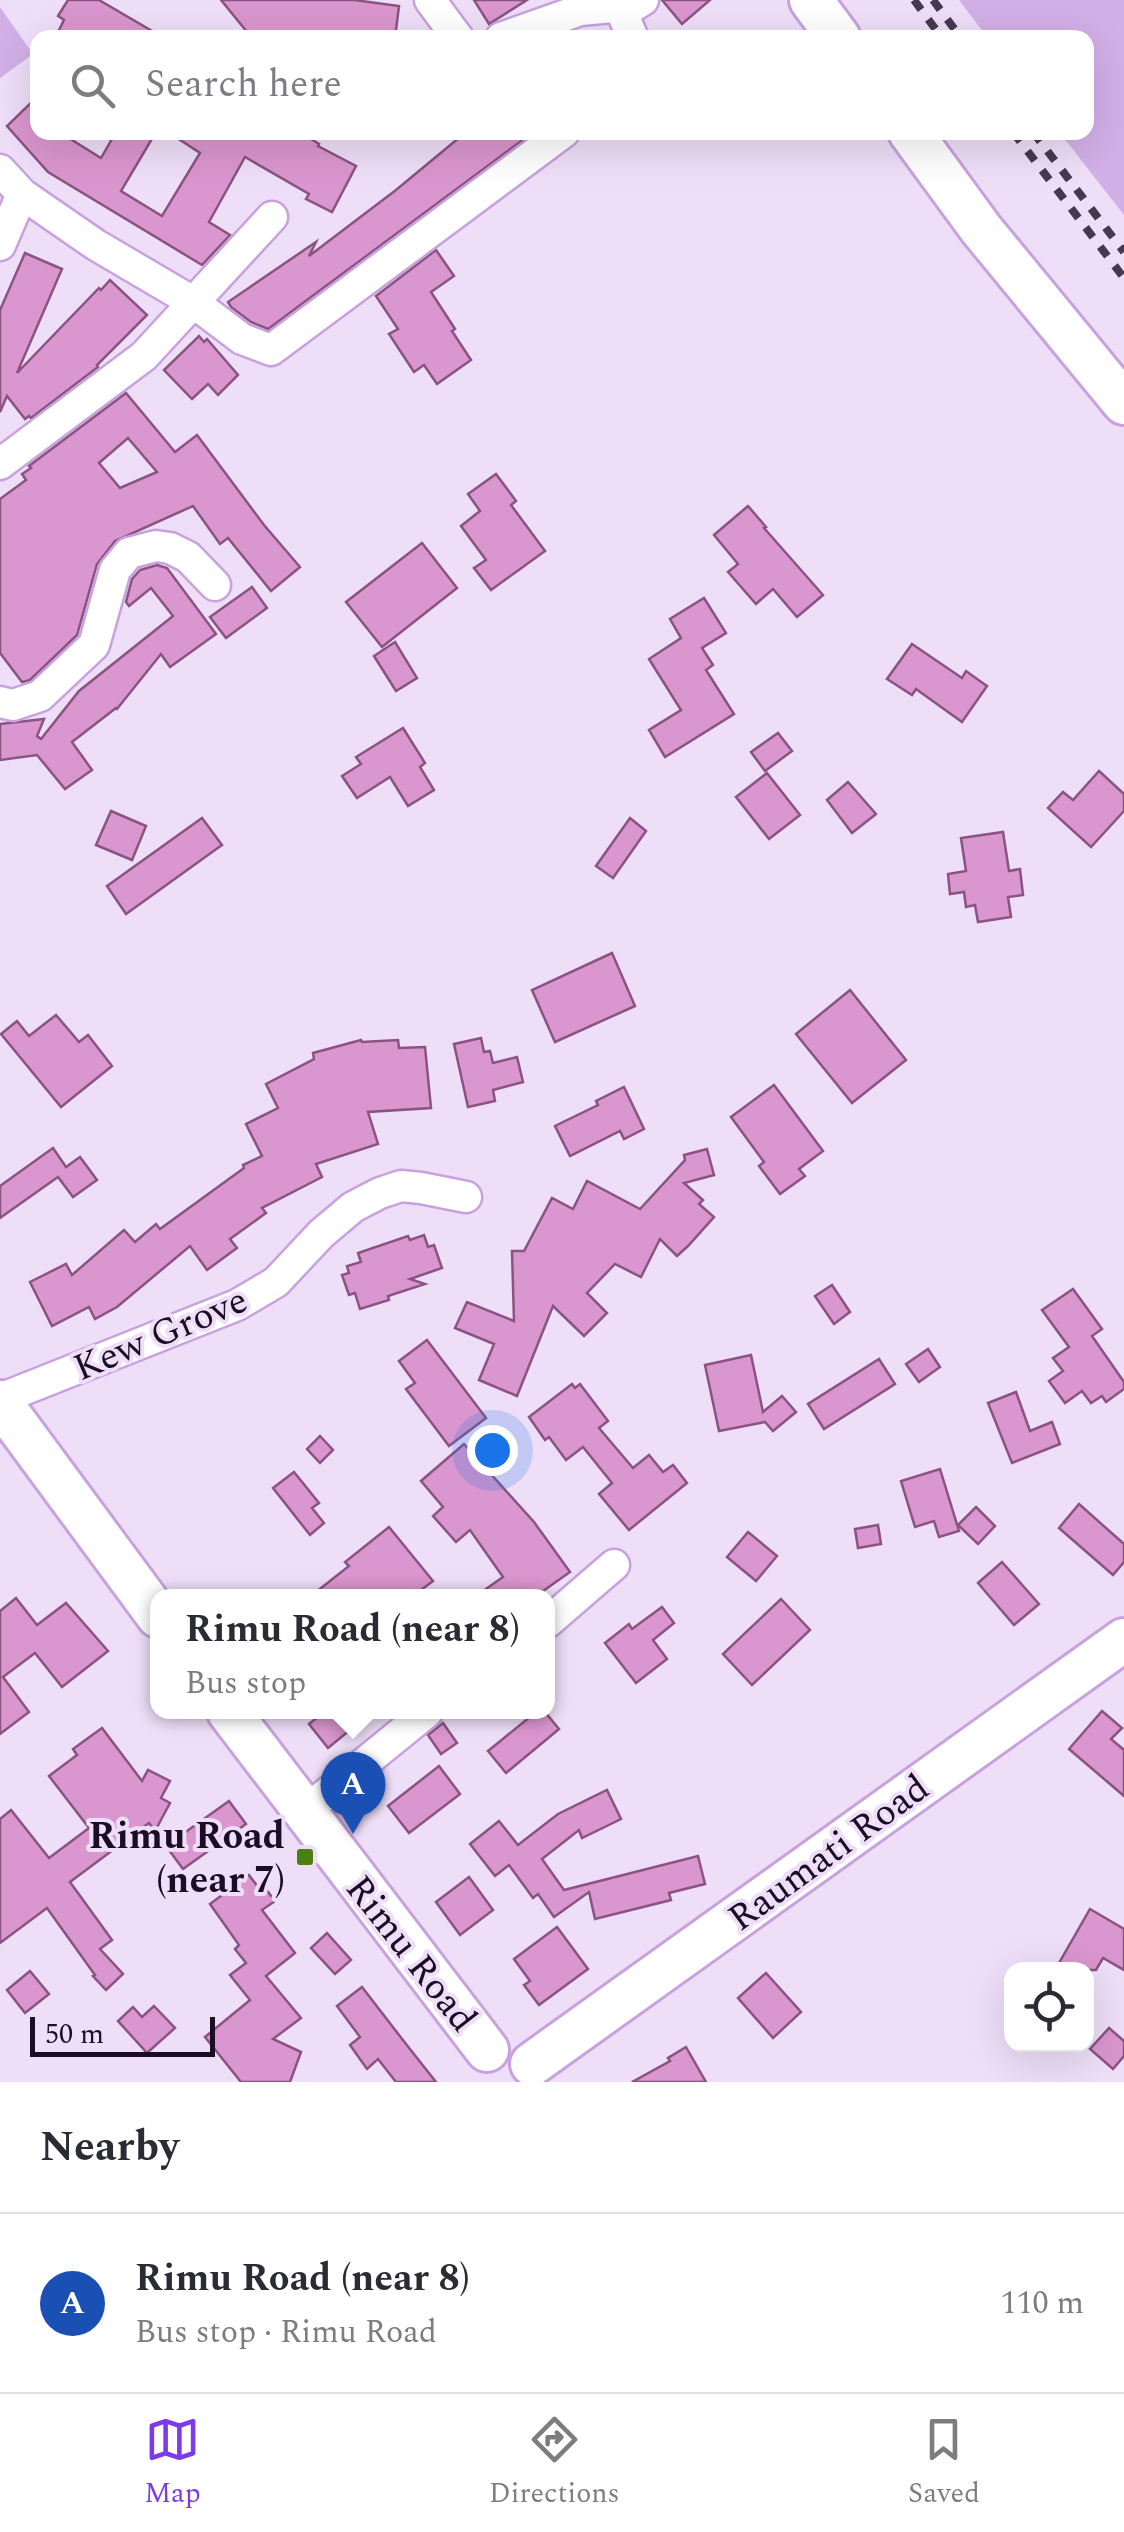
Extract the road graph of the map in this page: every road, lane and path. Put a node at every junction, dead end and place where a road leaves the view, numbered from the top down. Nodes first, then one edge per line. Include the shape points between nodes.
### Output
1 (430, 0) edge
2 (811, 0) edge
3 (632, 4) edge
4 (452, 30) edge
5 (524, 30) edge
6 (633, 30) edge
7 (833, 30) edge
8 (553, 140) edge
9 (916, 140) edge
10 (0, 170) edge
11 (22, 194) junction
12 (272, 216) dead end
13 (0, 245) edge
14 (192, 302) junction
15 (1124, 403) edge
16 (0, 464) edge
17 (214, 585) dead end
18 (0, 702) edge
19 (466, 1198) dead end
20 (0, 1400) edge
21 (614, 1565) dead end
22 (150, 1605) edge
23 (555, 1616) edge
24 (1124, 1640) edge
25 (234, 1719) edge
26 (418, 1719) edge
27 (304, 1812) junction
28 (479, 2066) edge
29 (532, 2073) edge

1 - 4 street
2 - 7 main road
3 - 5 street via 580,10
3 - 6 street
8 - 14 street via 270,350 242,339
9 - 15 main road
10 - 11 street
11 - 13 street
11 - 14 street
12 - 14 street
14 - 16 street via 144,356
17 - 18 street via 178,551 156,546 130,553 114,570 94,646 40,696
19 - 20 street, Kew Grove via 401,1186 380,1193 352,1207 276,1282 237,1305
20 - 22 main road
21 - 23 street
24 - 29 main road, Raumati Road
25 - 27 main road, Rimu Road
26 - 27 street
27 - 28 main road, Rimu Road
28 - 29 main road via 499,2046 512,2047 524,2054

